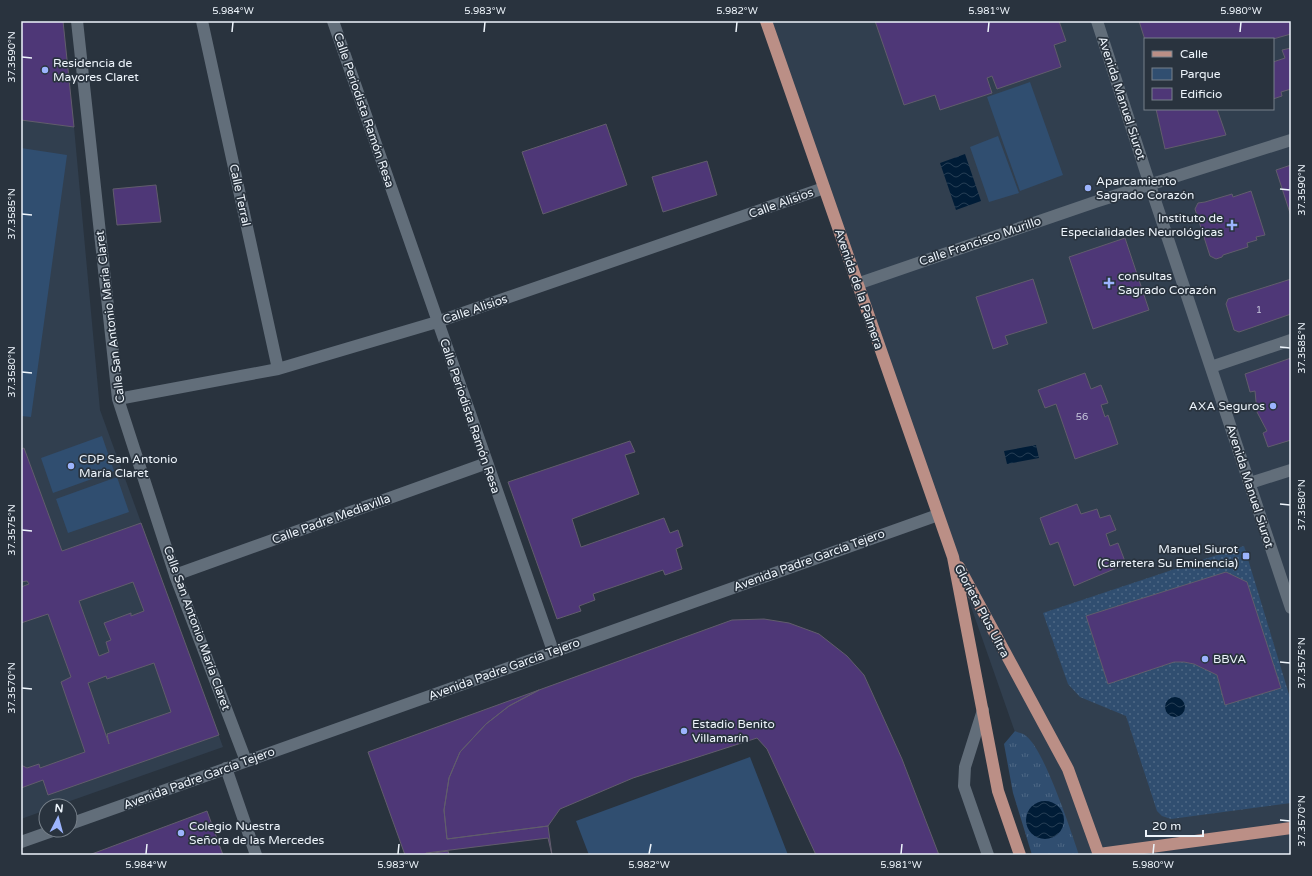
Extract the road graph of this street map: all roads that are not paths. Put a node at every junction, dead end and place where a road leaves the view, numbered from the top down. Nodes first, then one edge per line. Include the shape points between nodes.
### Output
1 (77, 21) edge
2 (202, 21) edge
3 (333, 21) edge
4 (766, 21) edge
5 (1097, 21) edge
6 (1291, 140) edge
7 (1150, 185) junction
8 (824, 188) junction
9 (857, 284) junction
10 (437, 322) junction
11 (1291, 340) edge
12 (1211, 367) junction
13 (278, 369) junction
14 (118, 399) junction
15 (487, 463) junction
16 (1291, 470) edge
17 (1250, 483) junction
18 (938, 515) junction
19 (953, 557) junction
20 (176, 575) junction
21 (1291, 608) edge
22 (553, 652) junction
23 (983, 710) junction
24 (246, 761) junction
25 (226, 768) junction
26 (78, 821) edge
27 (1291, 828) edge
28 (38, 836) edge
29 (21, 842) edge
30 (1099, 854) edge
31 (256, 855) edge
32 (988, 855) edge
33 (1020, 855) edge

1 - 14 street, Calle San Antonio María Claret
2 - 13 street, Calle Terral
3 - 10 street, Calle Periodista Ramón Resa
4 - 8 main road, Avenida de la Palmera
5 - 7 street, Avenida Manuel Siurot
6 - 7 street, Calle Francisco Murillo
7 - 9 street, Calle Francisco Murillo
7 - 12 street, Avenida Manuel Siurot
8 - 9 main road, Avenida de la Palmera
8 - 10 street, Calle Alisios
9 - 18 main road, Avenida de la Palmera
10 - 13 street, Calle Alisios
10 - 15 street, Calle Periodista Ramón Resa
11 - 12 street
12 - 17 street, Avenida Manuel Siurot
13 - 14 street, Calle Alisios
14 - 20 street, Calle San Antonio María Claret
15 - 20 street, Calle Padre Mediavilla
15 - 22 street, Calle Periodista Ramón Resa
16 - 17 street
17 - 21 street, Avenida Manuel Siurot
18 - 19 main road, Avenida de la Palmera
18 - 22 street, Avenida Padre García Tejero
19 - 23 main road, Glorieta Plus Ultra
19 - 30 main road, Glorieta Plus Ultra via 1068,769
20 - 24 street, Calle San Antonio María Claret
22 - 24 street, Avenida Padre García Tejero
23 - 32 street via 965,767 964,786
23 - 33 main road, Glorieta Plus Ultra via 998,791
24 - 25 street, Avenida Padre García Tejero
25 - 26 street, Avenida Padre García Tejero
25 - 31 street
27 - 30 main road
28 - 29 street

